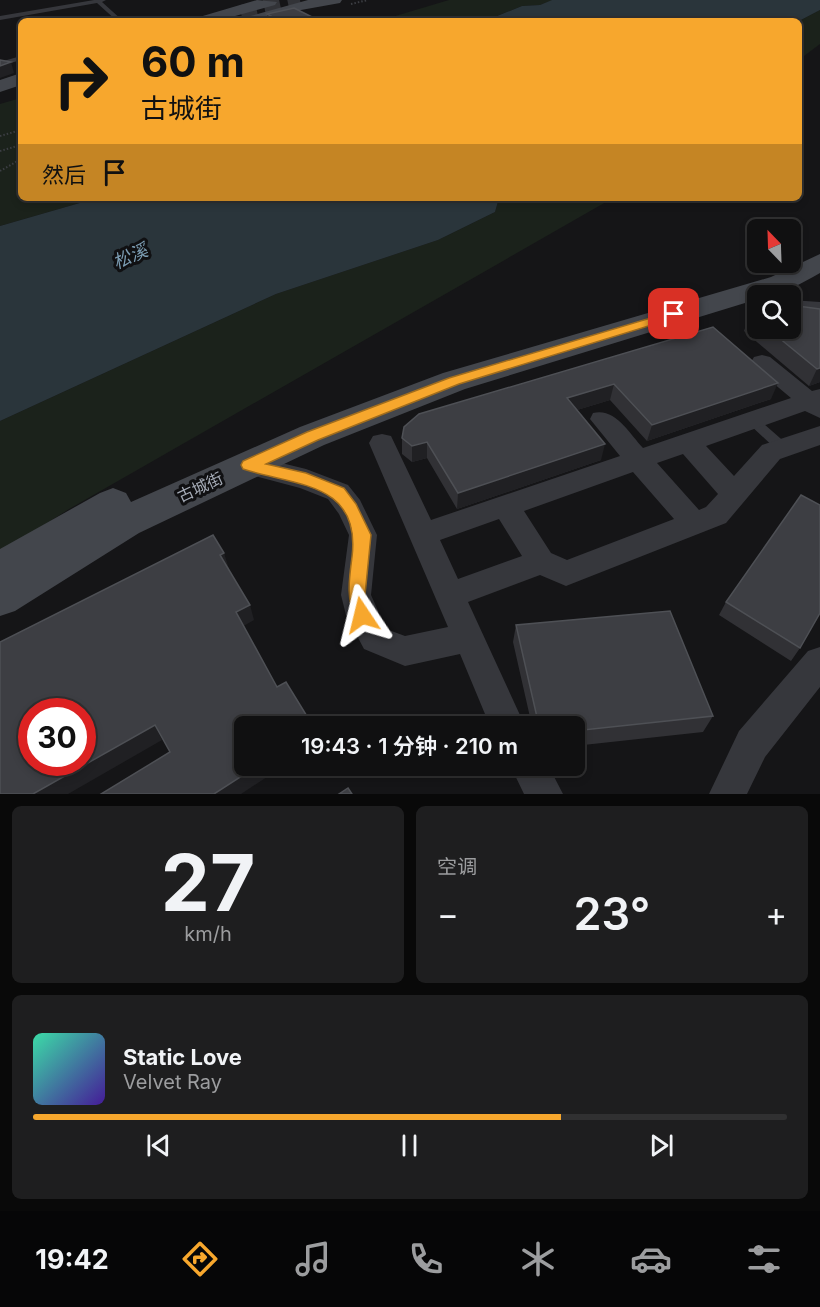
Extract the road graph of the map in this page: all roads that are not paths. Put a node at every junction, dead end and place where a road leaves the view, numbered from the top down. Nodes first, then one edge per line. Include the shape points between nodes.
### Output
1 (103, 0) edge
2 (335, 0) edge
3 (98, 1) edge
4 (307, 2) edge
5 (275, 7) edge
6 (245, 15) edge
7 (0, 18) edge
8 (117, 18) edge
9 (224, 18) edge
10 (18, 59) edge
11 (0, 64) edge
12 (18, 80) edge
13 (0, 86) edge
14 (18, 86) edge
15 (0, 91) edge
16 (18, 93) edge
17 (18, 97) edge
18 (0, 100) edge
19 (820, 242) edge
20 (801, 252) edge
21 (820, 262) edge
22 (759, 273) edge
23 (777, 285) edge
24 (747, 298) edge
25 (801, 307) edge
26 (820, 309) edge
27 (762, 362) dead end
28 (816, 403) edge
29 (602, 419) dead end
30 (753, 421) junction
31 (820, 435) edge
32 (382, 443) dead end
33 (688, 443) junction
34 (783, 448) junction
35 (638, 460) junction
36 (249, 465) junction
37 (734, 494) junction
38 (506, 506) junction
39 (694, 524) junction
40 (424, 534) junction
41 (541, 562) junction
42 (0, 570) edge
43 (452, 596) junction
44 (0, 598) edge
45 (470, 637) junction
46 (820, 662) edge
47 (504, 716) edge
48 (534, 776) edge
49 (544, 794) edge
50 (728, 794) edge

1 - 3 lane
2 - 4 main road
3 - 7 lane
3 - 8 lane
4 - 5 main road
5 - 6 main road
6 - 9 main road
10 - 11 lane
12 - 13 main road
14 - 15 main road
16 - 18 main road
17 - 18 main road
19 - 20 main road
21 - 23 main road, 古城街
22 - 42 main road, 古城街 via 436,368 297,421 111,504
24 - 36 main road, 古城街 via 454,381
25 - 26 street
27 - 28 street
28 - 30 street
29 - 35 street
30 - 33 street
30 - 34 lane
31 - 34 street
32 - 40 street
33 - 35 street
33 - 37 street
34 - 37 street via 771,452
35 - 38 street
35 - 39 street
36 - 44 main road, 古城街 via 125,522
36 - 45 street via 306,479 338,492 350,508 363,535 356,595 375,639 405,651
37 - 39 street via 716,515
38 - 40 street
38 - 41 street
39 - 41 street via 566,573
40 - 43 street
41 - 43 street
43 - 45 street
45 - 47 street
46 - 50 street via 752,744
48 - 49 street

